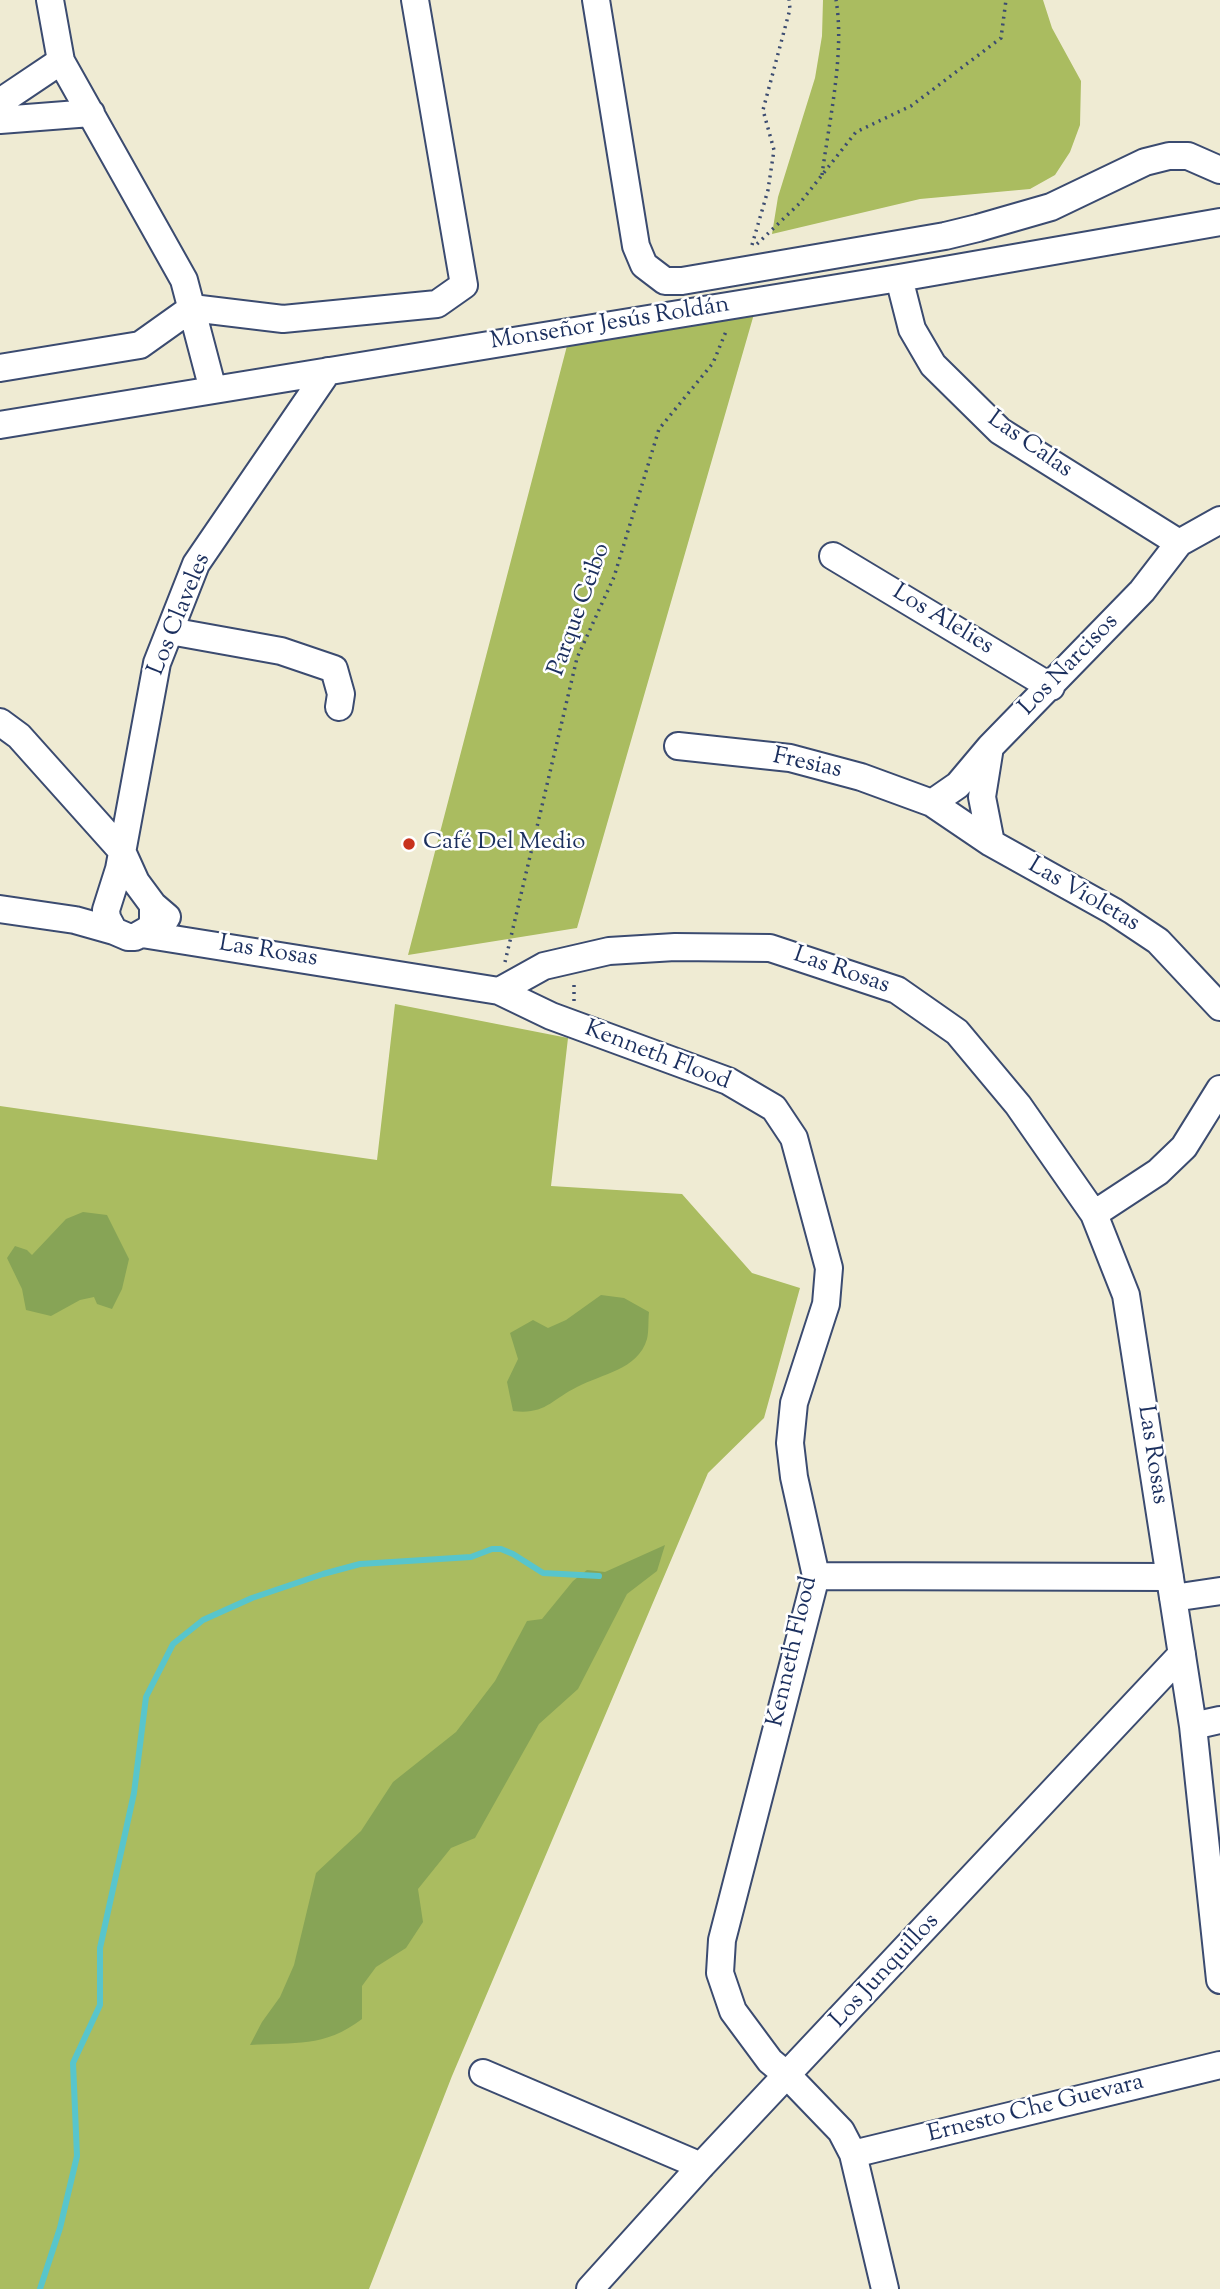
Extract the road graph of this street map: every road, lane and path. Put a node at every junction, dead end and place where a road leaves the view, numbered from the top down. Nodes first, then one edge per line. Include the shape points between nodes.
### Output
1 (50, 0) edge
2 (415, 0) edge
3 (596, 0) edge
4 (789, 0) edge
5 (835, 0) edge
6 (1006, 0) edge
7 (61, 61) junction
8 (0, 102) edge
9 (91, 113) junction
10 (0, 120) edge
11 (1220, 170) edge
12 (821, 175) junction
13 (1220, 222) edge
14 (746, 271) junction
15 (900, 278) junction
16 (741, 304) junction
17 (192, 308) junction
18 (0, 368) edge
19 (328, 371) junction
20 (213, 390) junction
21 (0, 425) edge
22 (1220, 520) edge
23 (1179, 543) junction
24 (833, 556) dead end
25 (170, 631) junction
26 (1051, 687) junction
27 (339, 707) dead end
28 (0, 722) edge
29 (678, 746) dead end
30 (990, 747) junction
31 (932, 803) junction
32 (129, 812) junction
33 (88, 814) junction
34 (991, 843) junction
35 (122, 851) junction
36 (148, 899) junction
37 (109, 902) junction
38 (0, 909) edge
39 (75, 920) junction
40 (114, 931) junction
41 (142, 934) junction
42 (210, 944) junction
43 (574, 978) dead end
44 (499, 991) junction
45 (574, 1001) dead end
46 (1220, 1007) edge
47 (1220, 1090) edge
48 (1094, 1214) junction
49 (816, 1576) junction
50 (1172, 1587) junction
51 (1220, 1591) edge
52 (1182, 1654) junction
53 (1220, 1720) edge
54 (1193, 1726) junction
55 (1220, 1980) edge
56 (1220, 2065) edge
57 (483, 2073) dead end
58 (788, 2076) junction
59 (853, 2154) junction
60 (701, 2166) junction
61 (590, 2289) edge
62 (885, 2289) edge

1 - 7 street
2 - 17 street via 464,285 437,304 283,319
3 - 14 street via 636,246 644,265 665,281
4 - 12 path via 763,110 774,150 751,249
5 - 12 path via 840,24
6 - 12 path via 1001,38 911,106 856,132
7 - 8 street
7 - 9 street
9 - 10 street
9 - 17 street via 184,280
11 - 14 street via 1188,156 1169,156 1145,162 1051,207 978,228
13 - 15 street, Monseñor Jesús Roldán
14 - 16 street
15 - 16 street, Monseñor Jesús Roldán
15 - 23 street, Las Calas via 912,329 933,365 1000,431
16 - 19 street, Monseñor Jesús Roldán
16 - 44 path, Parque Ceibo via 713,363 659,429 614,577 577,658
17 - 18 street via 140,345
17 - 20 street
19 - 20 street, Monseñor Jesús Roldán
19 - 25 street, Los Claveles via 196,564
20 - 21 street, Monseñor Jesús Roldán
22 - 23 street, Los Narcisos
23 - 26 street, Los Narcisos via 1142,590
24 - 26 street, Los Alelies
25 - 27 street via 281,651 334,670 341,694
25 - 32 street, Los Claveles via 157,663
26 - 30 street, Los Narcisos
28 - 33 street via 19,736
29 - 31 street, Fresias via 790,758
30 - 31 street, Los Narcisos via 958,785
30 - 34 street via 982,797
31 - 34 street, Las Violetas
32 - 33 street via 110,820
32 - 35 street, Los Claveles
33 - 35 street
34 - 46 street, Las Violetas via 1158,941
35 - 36 street
35 - 37 street, Los Claveles
36 - 37 street via 129,889
36 - 41 street via 153,922
36 - 42 street via 173,922
37 - 39 street
37 - 40 street via 107,918
38 - 39 street
39 - 40 street
40 - 41 street via 128,937
41 - 42 street, Las Rosas
42 - 44 street, Las Rosas
43 - 45 path
44 - 48 street, Las Rosas via 544,966 609,951 675,947 770,948 897,990 957,1032 1018,1105
44 - 49 street, Kenneth Flood via 551,1016 728,1081 774,1108 794,1138 828,1268 826,1304 794,1403 790,1443
47 - 48 street via 1184,1147 1158,1172
48 - 50 street, Las Rosas via 1126,1295
49 - 50 street
49 - 58 street, Kenneth Flood via 720,1962 733,2011 770,2061
50 - 51 street
50 - 52 street, Las Rosas
52 - 54 street, Las Rosas
52 - 58 street, Los Junquillos
53 - 54 street
54 - 55 street, Las Rosas
56 - 59 street, Ernesto Che Guevara
57 - 60 street
58 - 59 street, Kenneth Flood via 841,2131
58 - 60 street, Los Junquillos
59 - 62 street, Kenneth Flood
60 - 61 street, Los Junquillos

